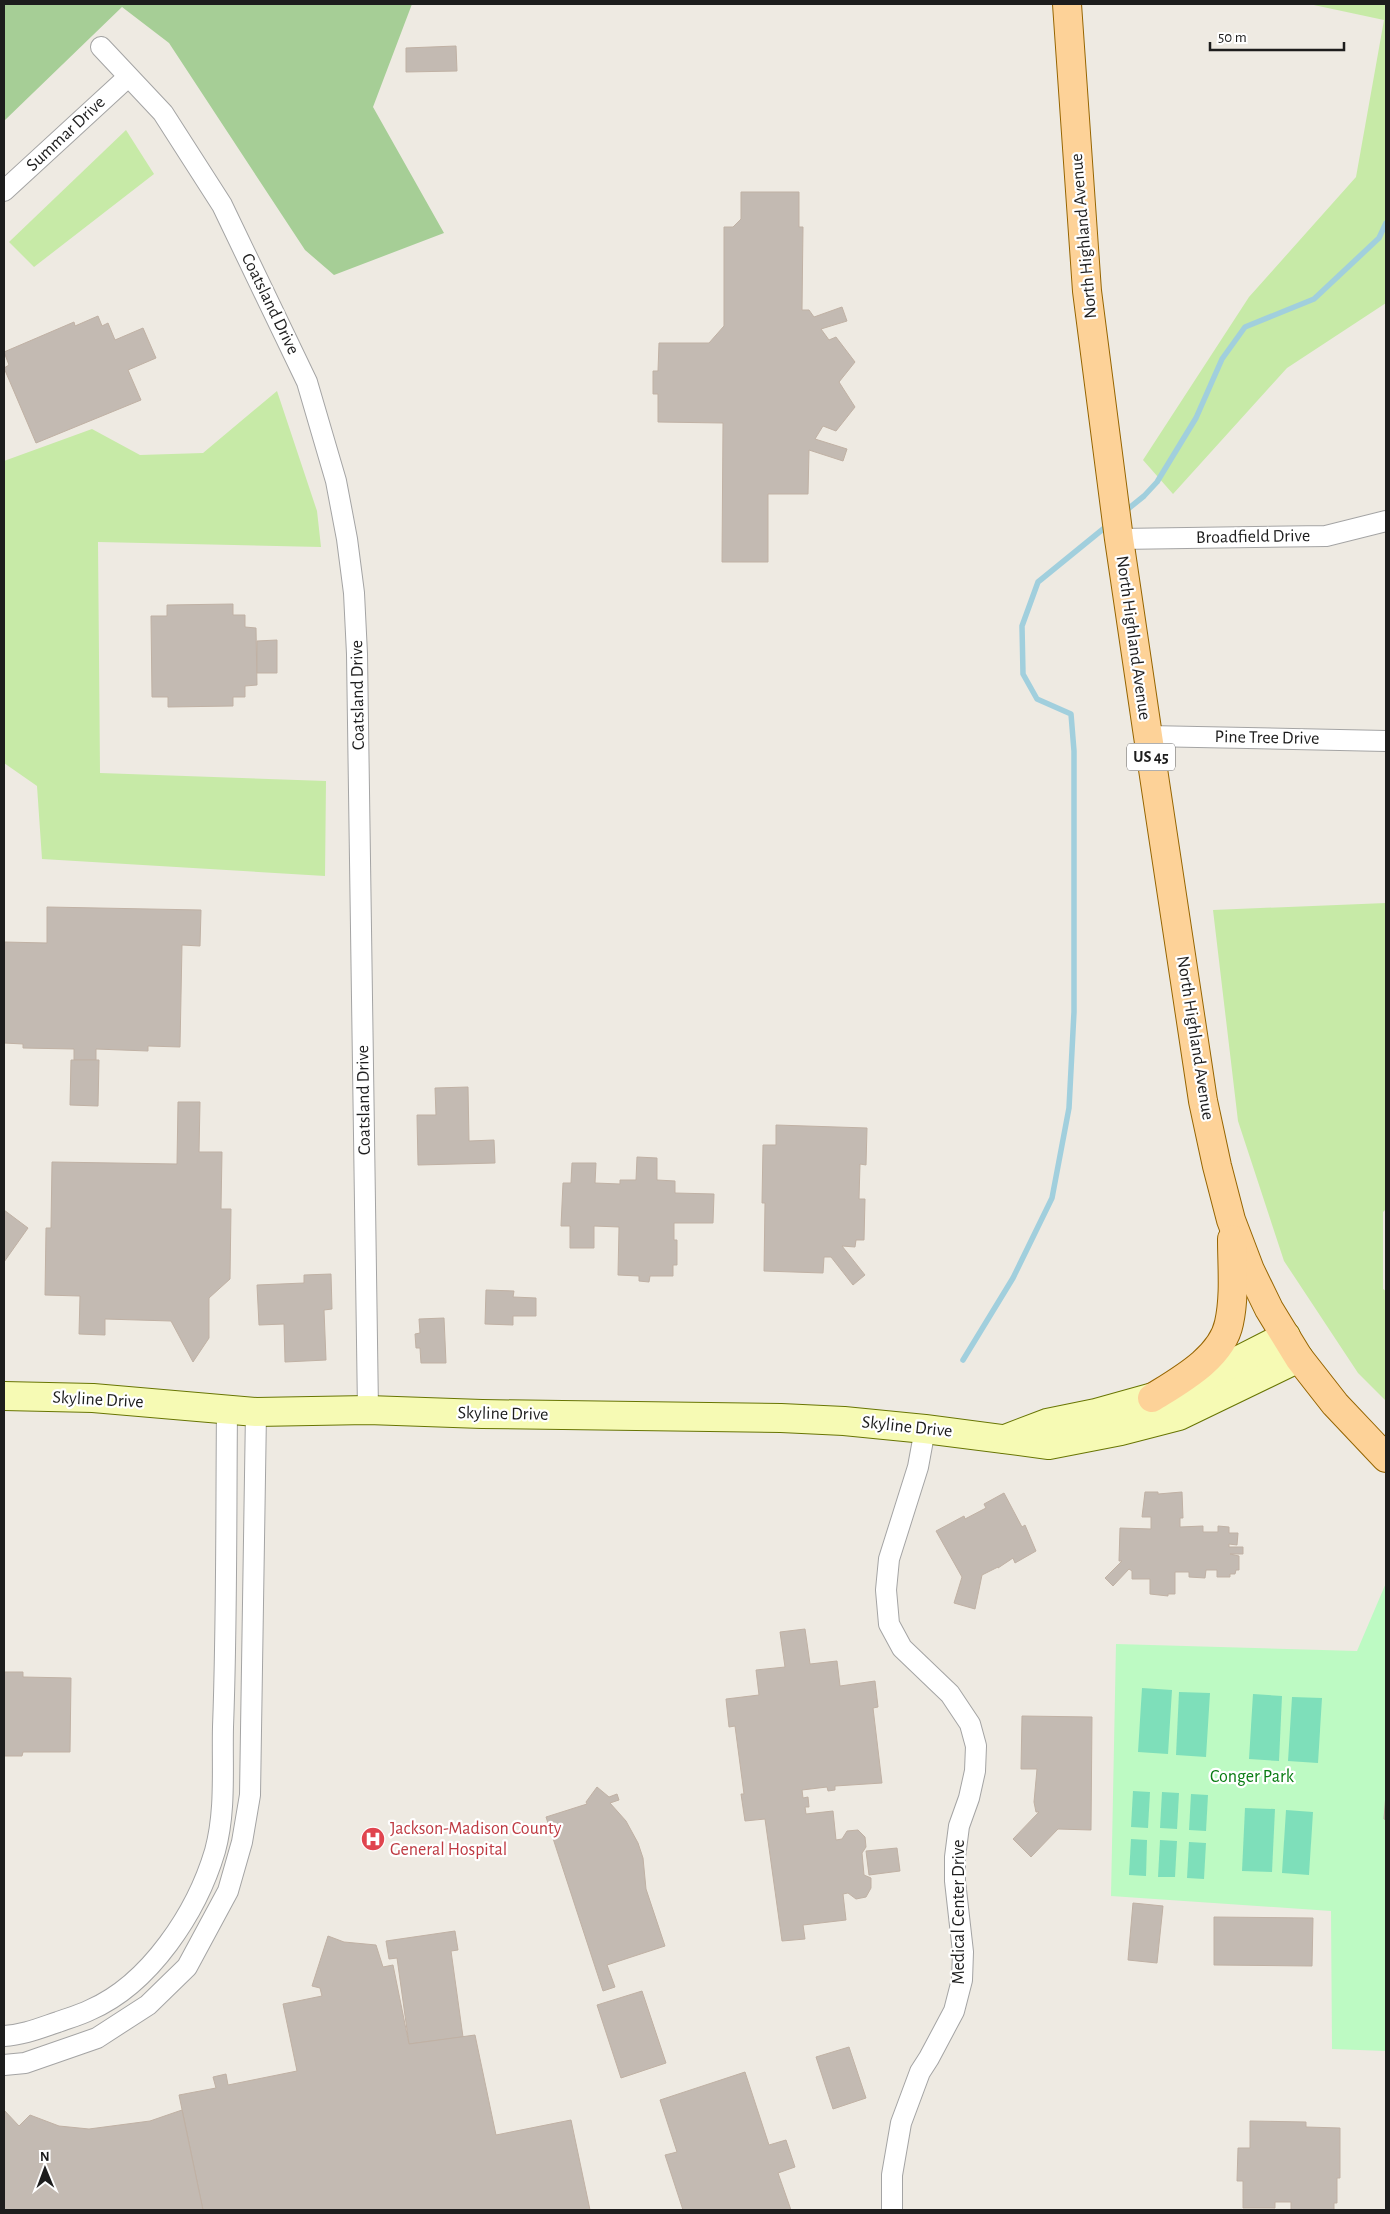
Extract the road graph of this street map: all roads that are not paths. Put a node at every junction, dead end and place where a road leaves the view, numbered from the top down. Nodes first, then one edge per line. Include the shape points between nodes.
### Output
1 (1067, 4) edge
2 (101, 47) dead end
3 (128, 77) junction
4 (4, 191) edge
5 (1386, 520) edge
6 (1119, 539) junction
7 (1148, 736) junction
8 (1386, 741) edge
9 (1232, 1220) junction
10 (1292, 1347) junction
11 (4, 1396) edge
12 (1152, 1398) junction
13 (227, 1410) junction
14 (368, 1410) junction
15 (256, 1412) junction
16 (925, 1429) junction
17 (1001, 1440) junction
18 (1386, 1458) edge
19 (4, 2036) edge
20 (4, 2064) edge
21 (892, 2210) edge

1 - 6 main road, North Highland Avenue / US 45 via 1086,291
2 - 3 street, Coatsland Drive
3 - 4 street, Summar Drive
3 - 14 street, Coatsland Drive via 162,113 222,205 284,331 307,382 336,481 347,539 358,654
5 - 6 street, Broadfield Drive via 1326,536
6 - 7 main road, North Highland Avenue / US 45
7 - 8 street, Pine Tree Drive
7 - 9 main road, North Highland Avenue / US 45 via 1203,1101
9 - 10 main road, North Highland Avenue / US 45 via 1250,1270
9 - 12 main road via 1229,1324 1219,1345 1195,1371
10 - 12 street
10 - 17 street, Skyline Drive via 1179,1416 1050,1445
10 - 18 main road, North Highland Avenue / US 45 via 1361,1434
11 - 13 street, Skyline Drive via 92,1398
12 - 17 street via 1047,1423
13 - 15 street, Skyline Drive
13 - 19 street via 222,1798 221,1824 210,1866 182,1925 170,1942 116,1995 91,2010 34,2030
14 - 15 street, Skyline Drive
14 - 16 street, Skyline Drive via 781,1418
15 - 20 street via 250,1795 242,1842 228,1891 187,1967 148,2005 97,2038 25,2063
16 - 17 street, Skyline Drive
16 - 21 street, Medical Center Drive via 918,1467 890,1559 886,1590 889,1624 902,1648 950,1694 970,1724 976,1746 975,1771 959,1826 955,1857 963,1952 962,1980 954,2011 920,2072 902,2122 892,2175

